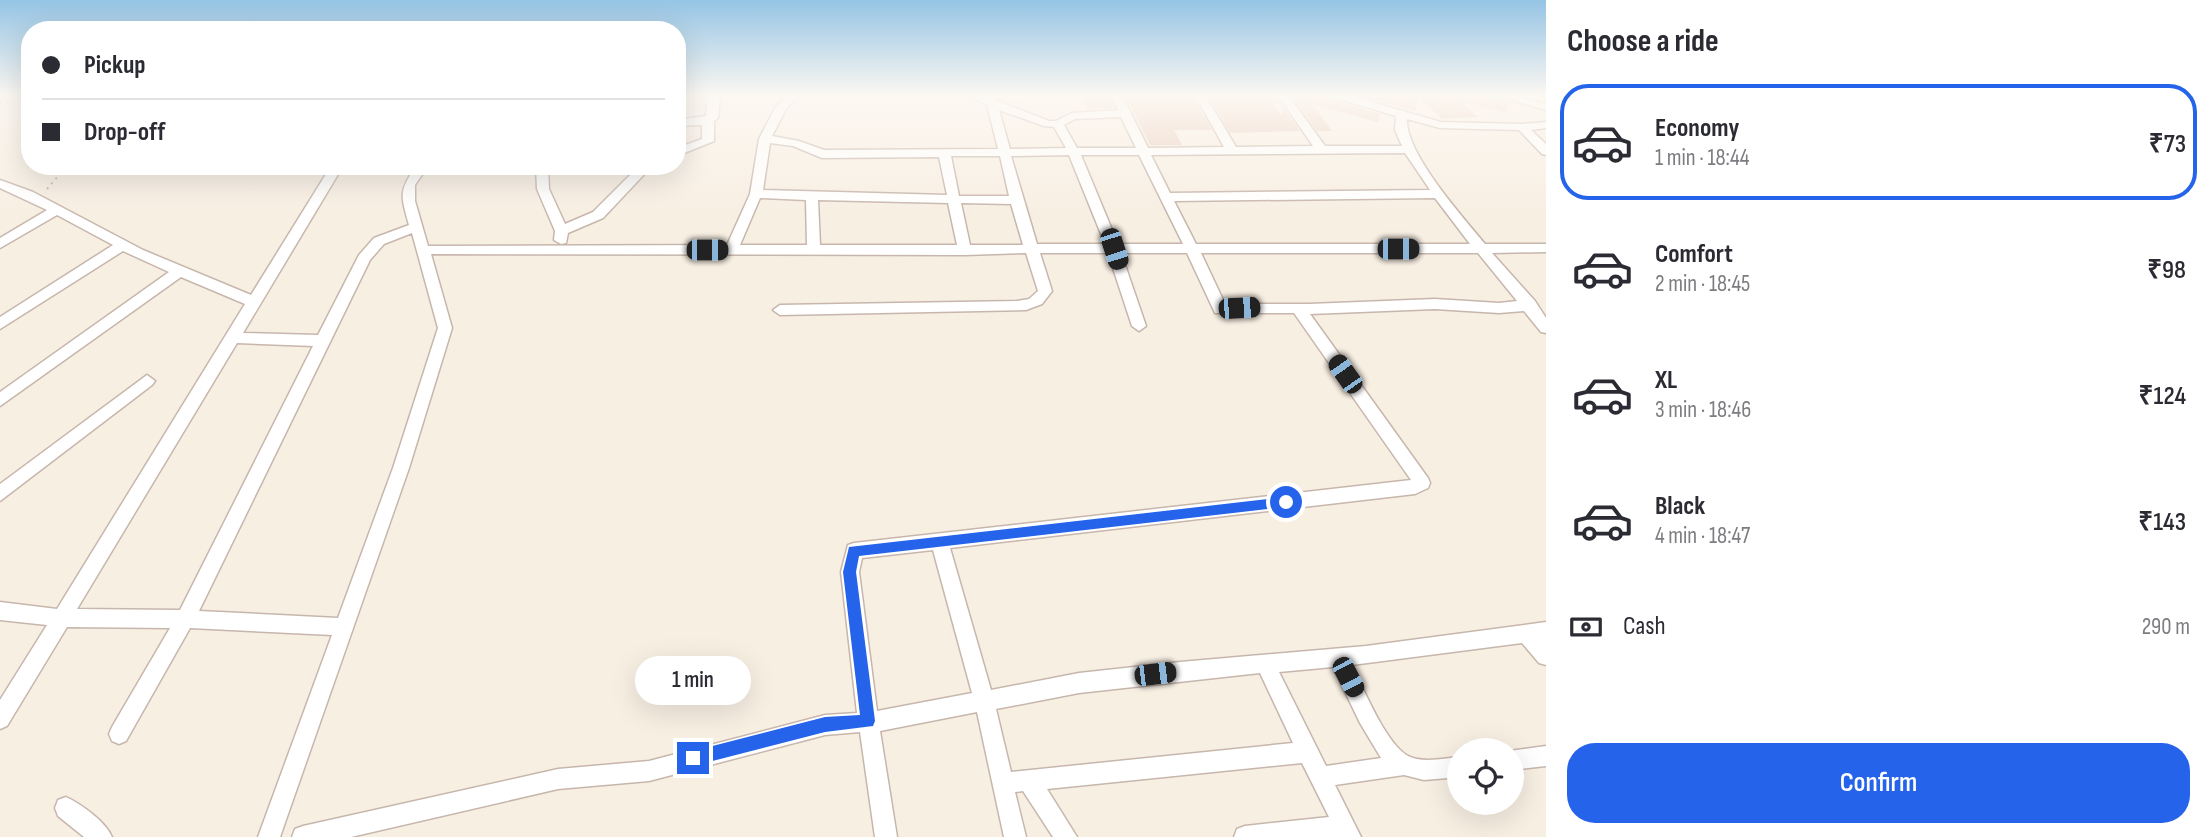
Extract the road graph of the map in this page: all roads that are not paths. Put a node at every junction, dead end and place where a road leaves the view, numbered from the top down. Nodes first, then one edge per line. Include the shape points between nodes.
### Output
1 (708, 134) edge
2 (768, 134) edge
3 (1000, 134) edge
4 (1064, 134) edge
5 (1134, 134) edge
6 (1223, 134) edge
7 (1311, 134) edge
8 (1403, 134) edge
9 (1529, 134) edge
10 (765, 139) junction
11 (686, 149) edge
12 (1410, 149) junction
13 (1074, 150) junction
14 (1322, 150) junction
15 (1546, 150) edge
16 (1142, 151) junction
17 (1233, 151) junction
18 (1005, 152) junction
19 (944, 153) junction
20 (331, 175) edge
21 (416, 175) edge
22 (542, 175) edge
23 (637, 175) edge
24 (0, 184) edge
25 (756, 194) junction
26 (1440, 194) junction
27 (812, 196) junction
28 (1169, 197) junction
29 (954, 200) junction
30 (1017, 200) junction
31 (56, 210) junction
32 (418, 226) junction
33 (562, 231) junction
34 (0, 244) edge
35 (123, 245) junction
36 (1546, 248) edge
37 (1114, 249) junction
38 (1194, 249) junction
39 (1482, 249) junction
40 (422, 250) junction
41 (560, 250) junction
42 (731, 250) junction
43 (814, 250) junction
44 (965, 251) junction
45 (1032, 251) junction
46 (181, 270) junction
47 (253, 302) junction
48 (1530, 306) junction
49 (1299, 309) junction
50 (780, 310) dead end
51 (0, 324) edge
52 (1139, 326) dead end
53 (1546, 328) edge
54 (233, 338) junction
55 (323, 341) junction
56 (146, 381) dead end
57 (0, 400) edge
58 (0, 494) edge
59 (939, 541) junction
60 (0, 611) edge
61 (62, 618) junction
62 (185, 619) junction
63 (344, 627) junction
64 (1536, 632) edge
65 (1546, 656) edge
66 (1338, 657) junction
67 (1265, 664) junction
68 (984, 700) junction
69 (0, 719) edge
70 (868, 721) junction
71 (119, 734) dead end
72 (1309, 752) junction
73 (1546, 756) edge
74 (1524, 759) edge
75 (1404, 765) junction
76 (1447, 768) edge
77 (1320, 777) junction
78 (1028, 780) junction
79 (1003, 783) junction
80 (66, 808) dead end
81 (1347, 831) edge
82 (101, 837) edge
83 (269, 837) edge
84 (303, 837) edge
85 (886, 837) edge
86 (1015, 837) edge
87 (1066, 837) edge
88 (1245, 837) edge

1 - 11 street via 708,141
2 - 10 street
3 - 18 street
4 - 13 street
5 - 16 street
6 - 17 street
7 - 14 street
8 - 12 street
9 - 15 street
10 - 19 street via 822,154
10 - 25 street
12 - 14 street
12 - 26 street
13 - 16 street
13 - 18 street
13 - 37 street
14 - 17 street
16 - 17 street
16 - 28 street
18 - 19 street
18 - 30 street
19 - 29 street
20 - 47 street
21 - 32 street via 409,185 409,201
22 - 33 street via 543,189
23 - 33 street via 598,215
24 - 31 street
25 - 27 street
25 - 42 street
26 - 28 street
26 - 39 street
27 - 29 street
27 - 43 street
28 - 38 street
29 - 30 street
29 - 44 street
30 - 45 street
31 - 34 street
31 - 35 street
32 - 40 street
32 - 55 street via 379,242 363,258
33 - 41 street
35 - 46 street
35 - 51 street
36 - 39 street
37 - 38 street
37 - 45 street
37 - 52 street
38 - 39 street
38 - 49 street via 1220,309
39 - 48 street
40 - 41 street
40 - 63 street via 445,328
41 - 42 street
42 - 43 street
43 - 44 street
44 - 45 street
45 - 50 street via 1045,290 1033,304
46 - 47 street
46 - 57 street
47 - 54 street
48 - 49 street
48 - 53 street
49 - 59 street via 1422,483
54 - 55 street
54 - 61 street
55 - 62 street
56 - 58 street
59 - 68 street
59 - 70 street via 854,551 850,572
60 - 61 street
61 - 62 street
61 - 69 street
62 - 63 street
62 - 71 street
63 - 83 street
64 - 65 street
64 - 66 street
66 - 67 street
66 - 75 street via 1380,738
67 - 68 street via 1079,683
67 - 72 street
68 - 70 street
68 - 79 street
70 - 84 street via 825,725 649,771 558,779
70 - 85 street
72 - 77 street
72 - 78 street
73 - 74 street
75 - 76 street
75 - 77 street
77 - 81 street
78 - 79 street
78 - 87 street
79 - 86 street
80 - 82 street
81 - 88 street

